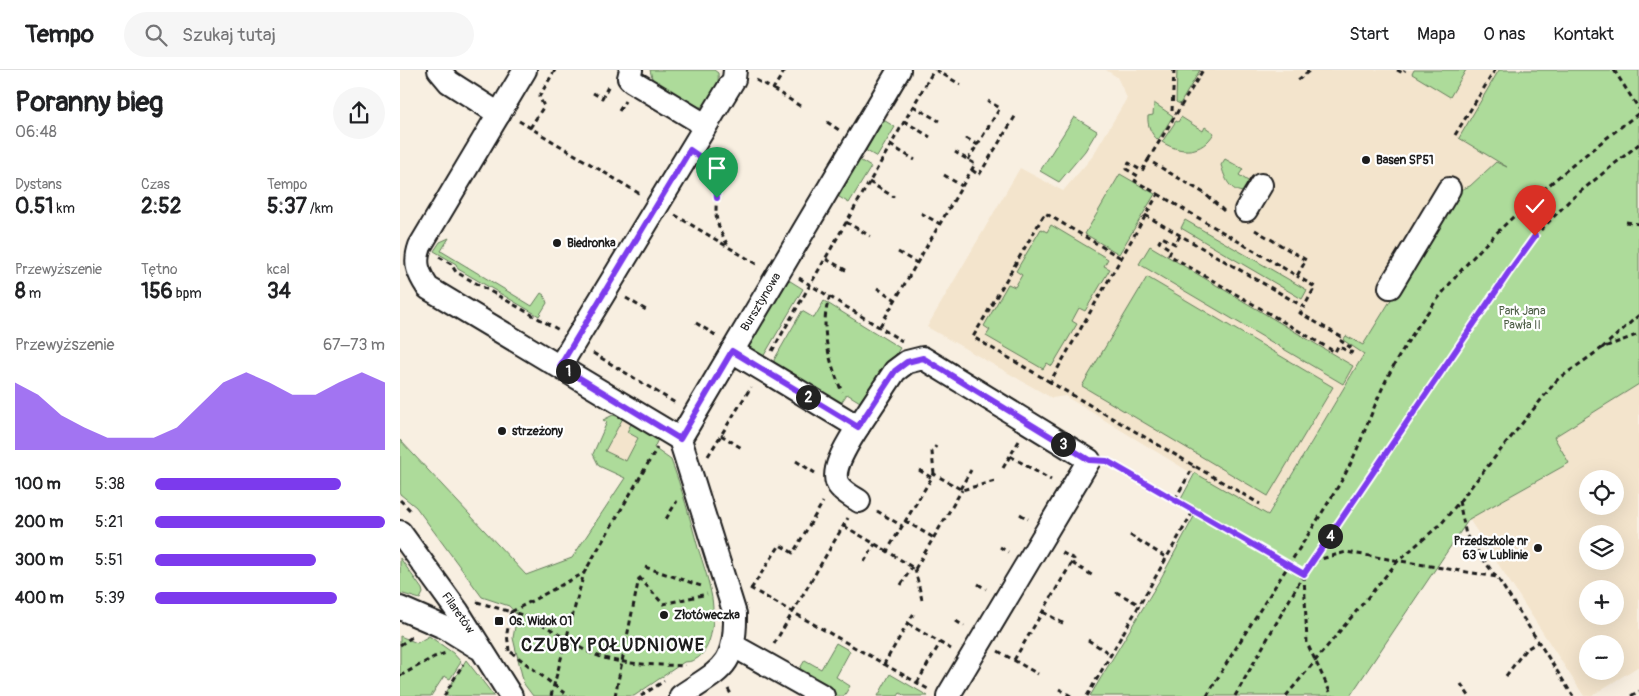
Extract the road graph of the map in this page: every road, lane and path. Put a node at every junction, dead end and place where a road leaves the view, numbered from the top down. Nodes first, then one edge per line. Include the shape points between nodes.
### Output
1 (438, 70) edge
2 (526, 70) edge
3 (555, 70) edge
4 (631, 70) edge
5 (785, 70) edge
6 (899, 70) edge
7 (935, 70) edge
8 (1174, 70) edge
9 (1203, 70) edge
10 (1310, 70) edge
11 (1397, 70) edge
12 (1405, 70) edge
13 (1495, 70) edge
14 (1614, 70) edge
15 (741, 72) edge
16 (1298, 80) dead end
17 (961, 84) dead end
18 (773, 89) junction
19 (988, 101) dead end
20 (800, 106) dead end
21 (913, 106) junction
22 (1639, 109) edge
23 (1639, 113) edge
24 (499, 114) junction
25 (1176, 114) junction
26 (1016, 115) dead end
27 (904, 121) junction
28 (939, 121) dead end
29 (827, 122) dead end
30 (705, 125) junction
31 (530, 128) dead end
32 (841, 131) dead end
33 (1455, 135) dead end
34 (930, 137) dead end
35 (966, 138) dead end
36 (1639, 144) edge
37 (890, 145) junction
38 (978, 145) junction
39 (690, 150) junction
40 (956, 152) dead end
41 (916, 160) dead end
42 (968, 160) junction
43 (1148, 160) junction
44 (972, 170) junction
45 (944, 175) dead end
46 (869, 182) junction
47 (1261, 185) dead end
48 (962, 186) junction
49 (1449, 189) dead end
50 (1158, 194) junction
51 (894, 196) dead end
52 (921, 213) dead end
53 (1145, 215) junction
54 (1243, 217) junction
55 (846, 222) junction
56 (1626, 222) dead end
57 (940, 224) junction
58 (1639, 224) edge
59 (870, 236) dead end
60 (1180, 236) junction
61 (420, 246) junction
62 (728, 247) dead end
63 (898, 252) dead end
64 (1121, 258) junction
65 (826, 259) junction
66 (918, 263) junction
67 (849, 272) dead end
68 (1297, 276) junction
69 (1390, 287) dead end
70 (877, 288) dead end
71 (830, 296) dead end
72 (896, 300) junction
73 (637, 304) dead end
74 (1304, 307) junction
75 (646, 310) dead end
76 (1639, 315) edge
77 (696, 323) dead end
78 (707, 330) dead end
79 (1639, 334) edge
80 (901, 339) dead end
81 (575, 342) junction
82 (1602, 348) junction
83 (732, 351) junction
84 (560, 366) junction
85 (762, 368) junction
86 (1050, 382) junction
87 (844, 396) dead end
88 (682, 405) dead end
89 (1030, 424) junction
90 (858, 427) junction
91 (721, 435) junction
92 (680, 439) junction
93 (936, 446) dead end
94 (744, 449) dead end
95 (1010, 456) junction
96 (1089, 460) junction
97 (796, 461) dead end
98 (704, 462) dead end
99 (1194, 466) junction
100 (805, 467) dead end
101 (1003, 468) dead end
102 (919, 470) dead end
103 (971, 470) dead end
104 (934, 474) junction
105 (932, 478) junction
106 (1051, 480) dead end
107 (836, 481) junction
108 (995, 481) dead end
109 (961, 490) junction
110 (1175, 500) junction
111 (859, 501) joint
112 (1459, 501) junction
113 (1260, 504) dead end
114 (1194, 510) junction
115 (1020, 514) dead end
116 (1028, 519) dead end
117 (905, 521) junction
118 (902, 526) junction
119 (400, 532) edge
120 (1130, 535) dead end
121 (934, 538) junction
122 (875, 544) junction
123 (1000, 547) dead end
124 (1054, 547) dead end
125 (887, 552) junction
126 (1008, 552) dead end
127 (1167, 558) junction
128 (1313, 561) junction
129 (1398, 561) junction
130 (864, 562) dead end
131 (1072, 564) junction
132 (1288, 566) junction
133 (646, 567) dead end
134 (914, 568) junction
135 (584, 573) dead end
136 (1304, 574) junction
137 (1095, 577) dead end
138 (1497, 577) junction
139 (901, 584) dead end
140 (978, 584) dead end
141 (746, 586) dead end
142 (710, 587) dead end
143 (751, 589) junction
144 (986, 589) dead end
145 (1116, 592) dead end
146 (712, 593) dead end
147 (922, 600) dead end
148 (476, 602) dead end
149 (1140, 605) junction
150 (400, 608) edge
151 (511, 612) junction
152 (1043, 612) junction
153 (792, 613) junction
154 (914, 613) dead end
155 (956, 621) dead end
156 (908, 624) junction
157 (1066, 625) dead end
158 (965, 626) dead end
159 (1088, 640) dead end
160 (776, 641) dead end
161 (1538, 642) junction
162 (940, 643) junction
163 (734, 646) junction
164 (992, 648) dead end
165 (951, 649) dead end
166 (449, 652) dead end
167 (1112, 655) junction
168 (476, 657) junction
169 (1014, 660) junction
170 (1315, 660) junction
171 (621, 662) junction
172 (884, 664) junction
173 (685, 666) dead end
174 (1038, 674) dead end
175 (400, 676) edge
176 (1506, 676) dead end
177 (1461, 684) dead end
178 (1059, 689) dead end
179 (1639, 691) edge
180 (444, 696) edge
181 (511, 696) edge
182 (568, 696) edge
183 (615, 696) edge
184 (681, 696) edge
185 (823, 696) edge
186 (948, 696) edge
187 (1071, 696) edge
188 (1087, 696) edge
189 (1207, 696) edge
190 (1234, 696) edge
191 (1286, 696) edge
192 (1332, 696) edge
193 (1469, 696) edge
194 (1573, 696) edge
195 (1631, 696) edge

1 - 24 street via 449,82
2 - 24 street
3 - 31 path via 539,97 544,106
4 - 30 street via 629,78 632,81
5 - 18 path
6 - 83 street, Bursztynowa
7 - 17 path
7 - 21 path
8 - 25 path via 1172,111
9 - 25 path
10 - 16 path
11 - 12 path via 1403,73
13 - 33 path
14 - 22 path
15 - 18 path
15 - 30 street
18 - 20 path
19 - 38 path via 1000,108
21 - 27 path
21 - 28 path
23 - 132 path via 1530,200 1485,244 1439,298 1394,364 1348,470
24 - 61 street
25 - 43 path
26 - 44 path via 979,175
27 - 34 path
27 - 37 path
29 - 32 path
30 - 39 street
35 - 38 path
36 - 128 path via 1570,200 1535,236
37 - 41 path
37 - 46 path
38 - 42 path
39 - 62 path via 713,170 717,190 716,214
39 - 81 street
40 - 42 path
42 - 44 path via 975,164
43 - 50 path via 1142,171 1129,163 1126,169 1138,176 1135,180
43 - 54 path via 1204,193 1215,205
44 - 48 path
45 - 48 path
46 - 51 path
46 - 55 path
47 - 54 street
48 - 57 path
49 - 69 street
50 - 53 path
50 - 68 path
52 - 57 path
53 - 60 path
53 - 64 path
54 - 68 path via 1306,260
55 - 59 path
55 - 65 path
56 - 58 path
57 - 66 path
60 - 74 path
60 - 74 path via 1175,244 1162,237 1159,242 1172,250 1169,255 1335,352 1338,346 1351,353 1353,349 1341,341 1343,338 1300,313
61 - 81 path via 451,264 456,272
61 - 84 street via 417,269 428,288
63 - 66 path
64 - 86 path
64 - 86 path via 1045,213 973,337
65 - 67 path
65 - 85 path
66 - 72 path
68 - 74 path via 1315,287
70 - 72 path
71 - 87 path via 824,317 827,343
72 - 80 path via 880,326
73 - 75 path
76 - 82 path
77 - 78 path
79 - 82 path
81 - 84 street
81 - 88 path
82 - 112 path via 1557,380
83 - 85 street
83 - 92 street, Bursztynowa
84 - 92 street
85 - 90 street
85 - 91 path
86 - 99 path
89 - 90 street via 923,358 907,362 895,371
89 - 95 path
89 - 96 street
90 - 107 street via 836,466
91 - 94 path
91 - 98 path
92 - 163 street via 735,614
93 - 104 path via 932,452
95 - 101 path
95 - 106 path
96 - 110 path via 1107,461
96 - 186 street
97 - 100 path
99 - 110 path
99 - 113 path
102 - 105 path
103 - 109 path
104 - 105 path
104 - 109 path
105 - 117 path
107 - 111 street
107 - 143 path via 793,553 780,545
108 - 109 path
109 - 121 path
110 - 114 path
111 - 118 path
112 - 129 path via 1442,523
112 - 138 path via 1466,535
114 - 127 path
114 - 132 path
115 - 116 path
117 - 118 path
117 - 121 path
118 - 125 path
119 - 168 street, Filaretów
120 - 127 path
121 - 134 path
122 - 125 path
122 - 130 path
122 - 153 path via 844,526
123 - 126 path
124 - 131 path via 1074,560
125 - 134 path
127 - 149 path
128 - 129 path via 1346,552
128 - 136 path
129 - 138 path
129 - 170 path
131 - 137 path
131 - 152 path
132 - 136 path
132 - 189 path
133 - 142 path
134 - 139 path
134 - 147 path
135 - 151 path
136 - 170 path via 1308,643
136 - 190 path
138 - 161 path
140 - 144 path
141 - 143 path
143 - 153 path
145 - 149 path
146 - 171 path via 663,606 639,577
148 - 151 path
149 - 167 path
150 - 168 street via 446,628
151 - 171 path via 544,625 593,654
151 - 182 path via 507,633 510,653
152 - 157 path
152 - 169 path
153 - 160 path
153 - 172 path
154 - 156 path
155 - 158 path
156 - 162 path
156 - 172 path
159 - 167 path
161 - 176 path via 1525,650
161 - 194 path
162 - 165 path
162 - 172 path via 917,683
163 - 184 street via 719,670
163 - 185 street
164 - 169 path
166 - 175 path
167 - 188 path
168 - 180 path
168 - 181 street, Filaretów
169 - 174 path
170 - 191 path
170 - 192 path
171 - 173 path
171 - 183 path
177 - 193 path
178 - 187 path
179 - 195 path

